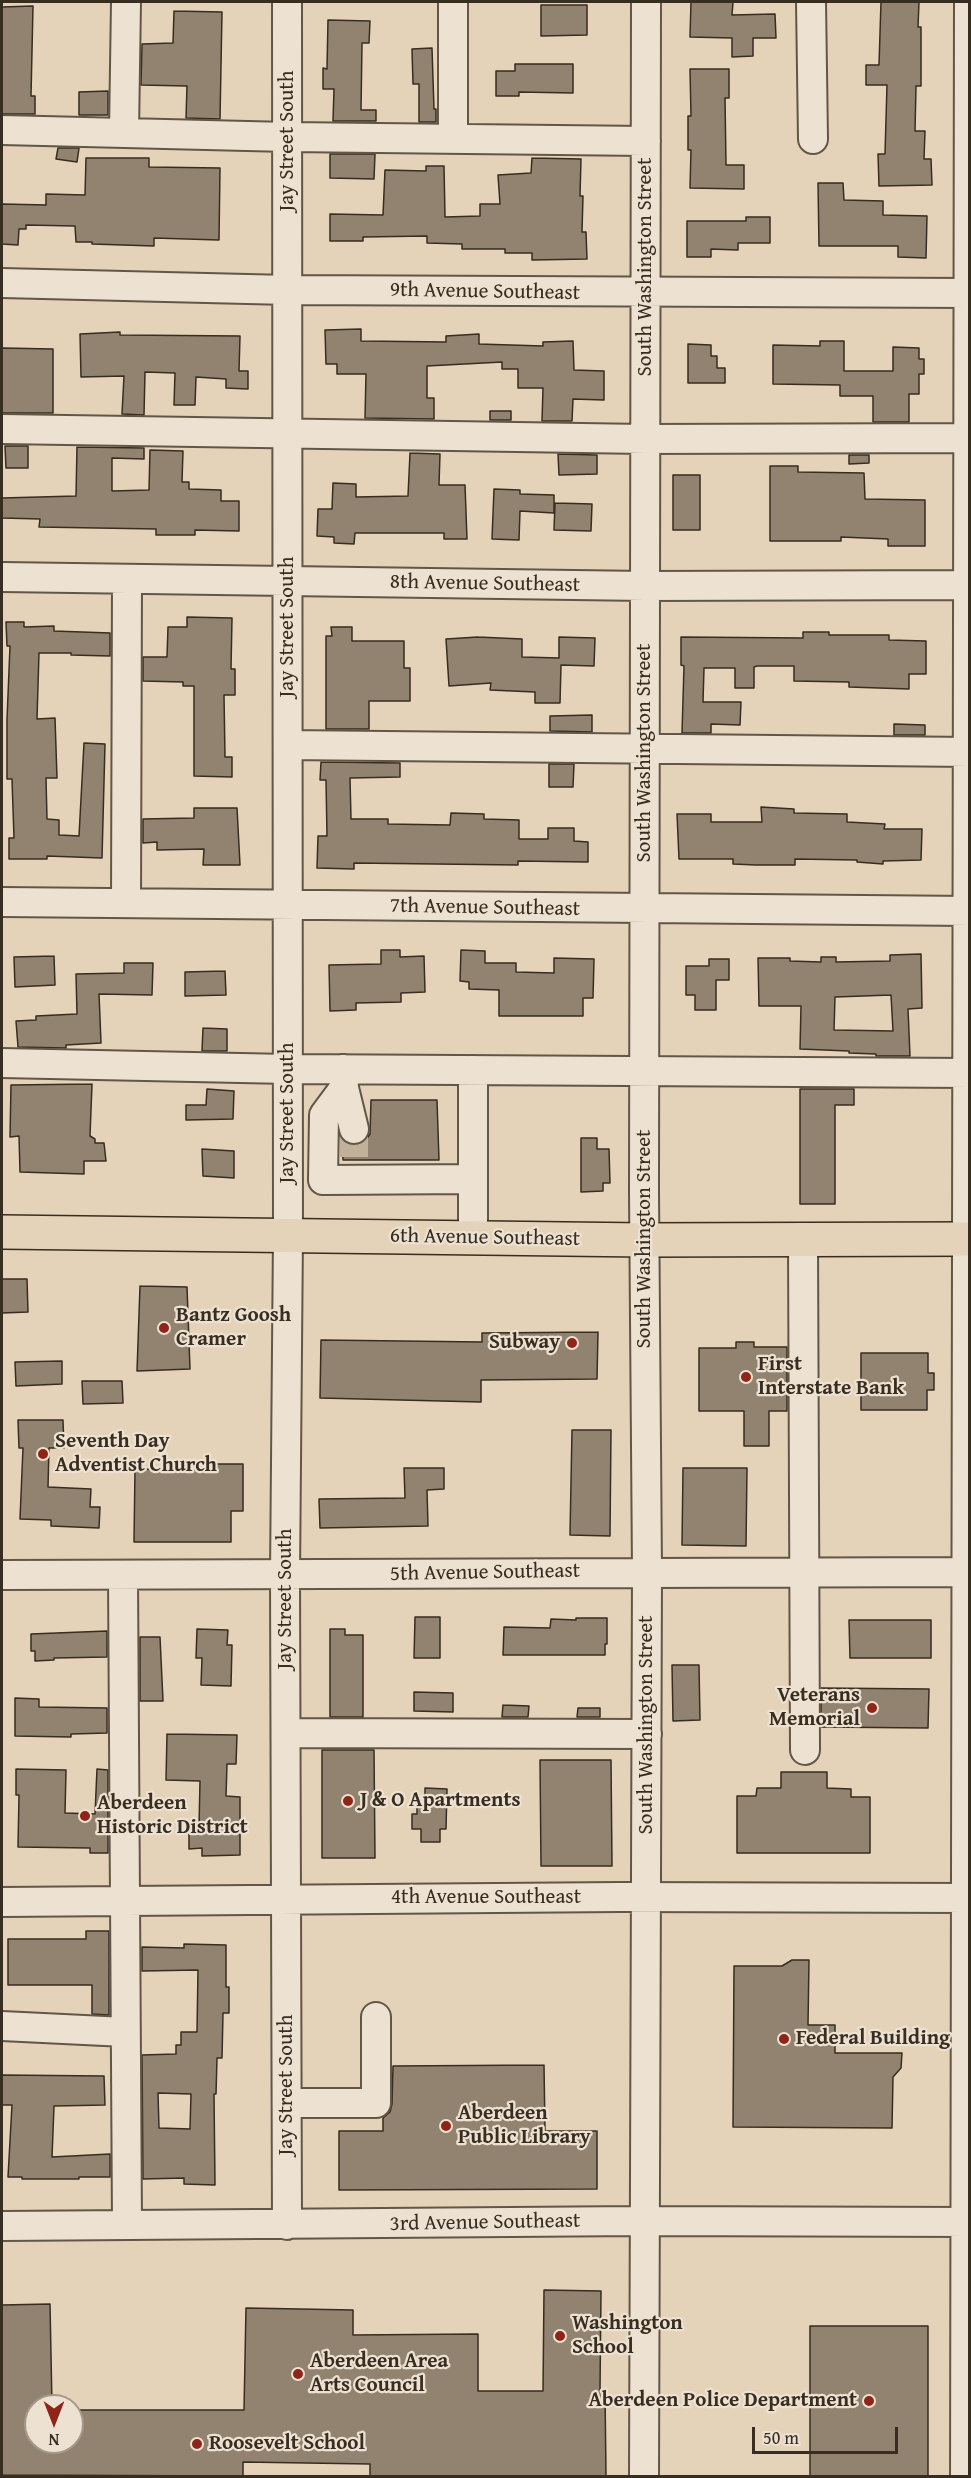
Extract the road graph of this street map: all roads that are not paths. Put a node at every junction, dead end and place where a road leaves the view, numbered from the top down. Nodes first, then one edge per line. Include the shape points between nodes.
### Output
1 (126, 2) edge
2 (287, 2) edge
3 (453, 2) edge
4 (646, 2) edge
5 (811, 2) edge
6 (969, 2) edge
7 (2, 130) edge
8 (124, 132) junction
9 (288, 137) junction
10 (453, 139) junction
11 (813, 139) dead end
12 (646, 141) junction
13 (2, 283) edge
14 (288, 290) junction
15 (646, 293) junction
16 (969, 293) edge
17 (2, 429) edge
18 (288, 434) junction
19 (969, 438) edge
20 (645, 439) junction
21 (2, 577) edge
22 (127, 579) junction
23 (288, 582) junction
24 (969, 585) edge
25 (645, 586) junction
26 (288, 745) junction
27 (645, 748) junction
28 (969, 752) edge
29 (2, 903) edge
30 (126, 903) junction
31 (289, 905) junction
32 (645, 910) junction
33 (968, 911) edge
34 (2, 1064) edge
35 (288, 1070) junction
36 (473, 1070) junction
37 (645, 1070) junction
38 (968, 1073) edge
39 (343, 1079) junction
40 (354, 1129) tunnel mouth
41 (473, 1179) junction
42 (2, 1232) edge
43 (288, 1235) junction
44 (473, 1238) junction
45 (803, 1239) junction
46 (969, 1239) edge
47 (645, 1240) junction
48 (647, 1572) junction
49 (806, 1572) junction
50 (968, 1572) edge
51 (2, 1575) edge
52 (123, 1575) junction
53 (285, 1575) junction
54 (287, 1733) junction
55 (647, 1734) junction
56 (805, 1750) dead end
57 (646, 1897) junction
58 (968, 1898) edge
59 (287, 1899) junction
60 (124, 1901) junction
61 (2, 1902) edge
62 (376, 2017) dead end
63 (2, 2026) edge
64 (125, 2032) junction
65 (287, 2103) junction
66 (645, 2221) junction
67 (967, 2222) edge
68 (127, 2224) junction
69 (287, 2225) junction
70 (2, 2226) edge
71 (644, 2476) edge
72 (965, 2476) edge

1 - 8 street
2 - 9 street, Jay Street South
3 - 10 street
4 - 12 street, South Washington Street
5 - 11 street
6 - 16 street
7 - 8 street
8 - 9 street
9 - 10 street
9 - 14 street, Jay Street South
10 - 12 street
12 - 15 street, South Washington Street
13 - 14 street, 9th Avenue Southeast
14 - 15 street, 9th Avenue Southeast
14 - 18 street, Jay Street South
15 - 16 street, 9th Avenue Southeast
15 - 20 street, South Washington Street
16 - 19 street
17 - 18 street
18 - 20 street
18 - 23 street, Jay Street South
19 - 20 street
19 - 24 street
20 - 25 street, South Washington Street
21 - 22 street, 8th Avenue Southeast
22 - 23 street, 8th Avenue Southeast
22 - 30 street
23 - 25 street, 8th Avenue Southeast
23 - 26 street, Jay Street South
24 - 25 street, 8th Avenue Southeast
24 - 28 street
25 - 27 street, South Washington Street
26 - 27 street
26 - 31 street, Jay Street South
27 - 28 street
27 - 32 street, South Washington Street
28 - 33 street
29 - 30 street, 7th Avenue Southeast
30 - 31 street, 7th Avenue Southeast
31 - 32 street, 7th Avenue Southeast
31 - 35 street, Jay Street South
32 - 33 street, 7th Avenue Southeast
32 - 37 street, South Washington Street
33 - 38 street
34 - 35 street
35 - 39 street
35 - 43 street, Jay Street South
36 - 37 street
36 - 39 street
36 - 41 street
37 - 38 street
37 - 47 street, South Washington Street
38 - 46 street
39 - 40 street
39 - 41 street via 324,1115 323,1180 354,1169
41 - 44 street
42 - 43 highway, 6th Avenue Southeast
43 - 44 highway, 6th Avenue Southeast
43 - 53 street, Jay Street South
44 - 47 highway, 6th Avenue Southeast
45 - 46 highway, 6th Avenue Southeast
45 - 47 highway, 6th Avenue Southeast
45 - 49 street
46 - 50 street
47 - 48 street, South Washington Street
48 - 49 street, 5th Avenue Southeast
48 - 53 street, 5th Avenue Southeast
48 - 55 street, South Washington Street
49 - 50 street, 5th Avenue Southeast
49 - 56 street
50 - 58 street
51 - 52 street, 5th Avenue Southeast
52 - 53 street, 5th Avenue Southeast
52 - 60 street
53 - 54 street, Jay Street South
54 - 55 street
54 - 59 street, Jay Street South
55 - 57 street, South Washington Street
57 - 58 street, 4th Avenue Southeast
57 - 59 street, 4th Avenue Southeast
57 - 66 street, South Washington Street
58 - 67 street
59 - 60 street, 4th Avenue Southeast
59 - 65 street, Jay Street South
60 - 61 street, 4th Avenue Southeast
60 - 64 street
62 - 65 street via 376,2103
63 - 64 street
64 - 68 street
65 - 69 street, Jay Street South
66 - 67 street, 3rd Avenue Southeast
66 - 69 street, 3rd Avenue Southeast
66 - 71 street, South Washington Street
67 - 72 street
68 - 69 street, 3rd Avenue Southeast
68 - 70 street, 3rd Avenue Southeast

